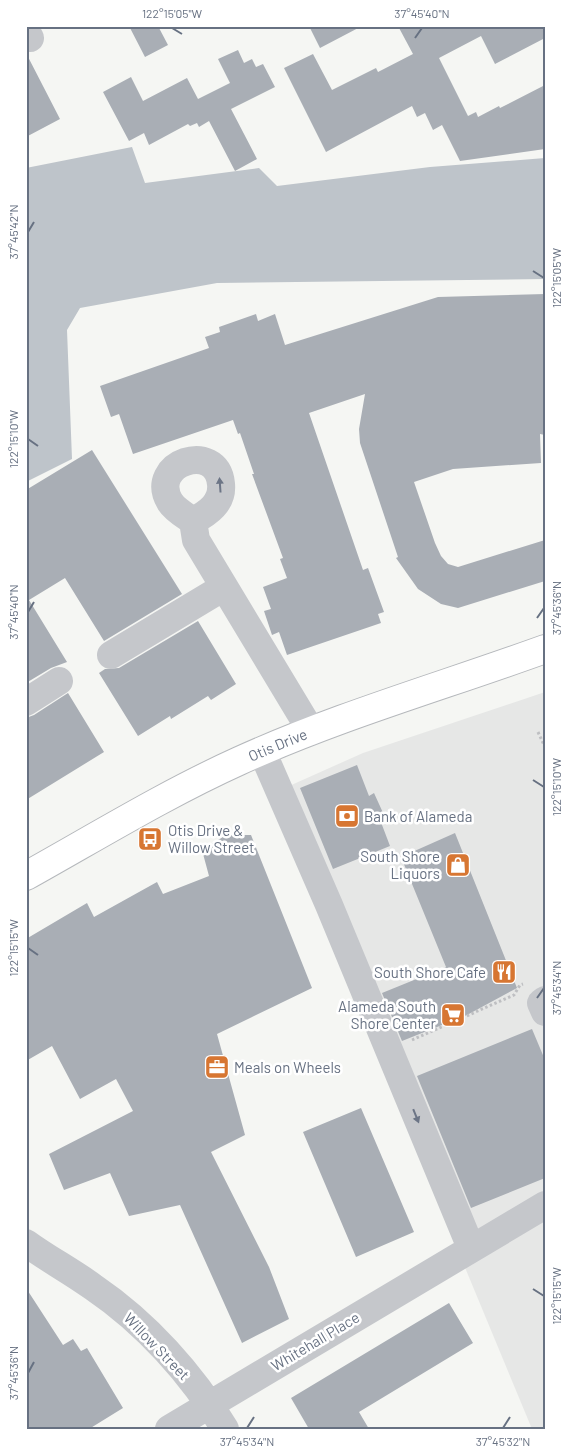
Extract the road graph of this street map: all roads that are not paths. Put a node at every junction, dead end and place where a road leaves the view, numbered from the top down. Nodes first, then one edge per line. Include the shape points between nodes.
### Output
1 (193, 521) dead end
2 (224, 587) junction
3 (545, 649) edge
4 (111, 655) dead end
5 (59, 681) dead end
6 (26, 702) edge
7 (311, 731) junction
8 (262, 751) junction
9 (26, 876) edge
10 (545, 1205) edge
11 (26, 1243) edge
12 (466, 1251) junction
13 (210, 1404) junction
14 (169, 1429) edge
15 (224, 1429) edge

1 - 2 street via 196,540
2 - 4 street
2 - 7 street
3 - 7 main road, Otis Drive
5 - 6 street
7 - 8 main road, Otis Drive
8 - 9 main road, Otis Drive via 170,796
8 -> 12 street via 393,1060
10 - 12 street, Whitehall Place
11 - 13 street, Willow Street via 95,1287 137,1321
12 - 13 street, Whitehall Place
13 - 14 street, Whitehall Place
13 - 15 street, Willow Street

